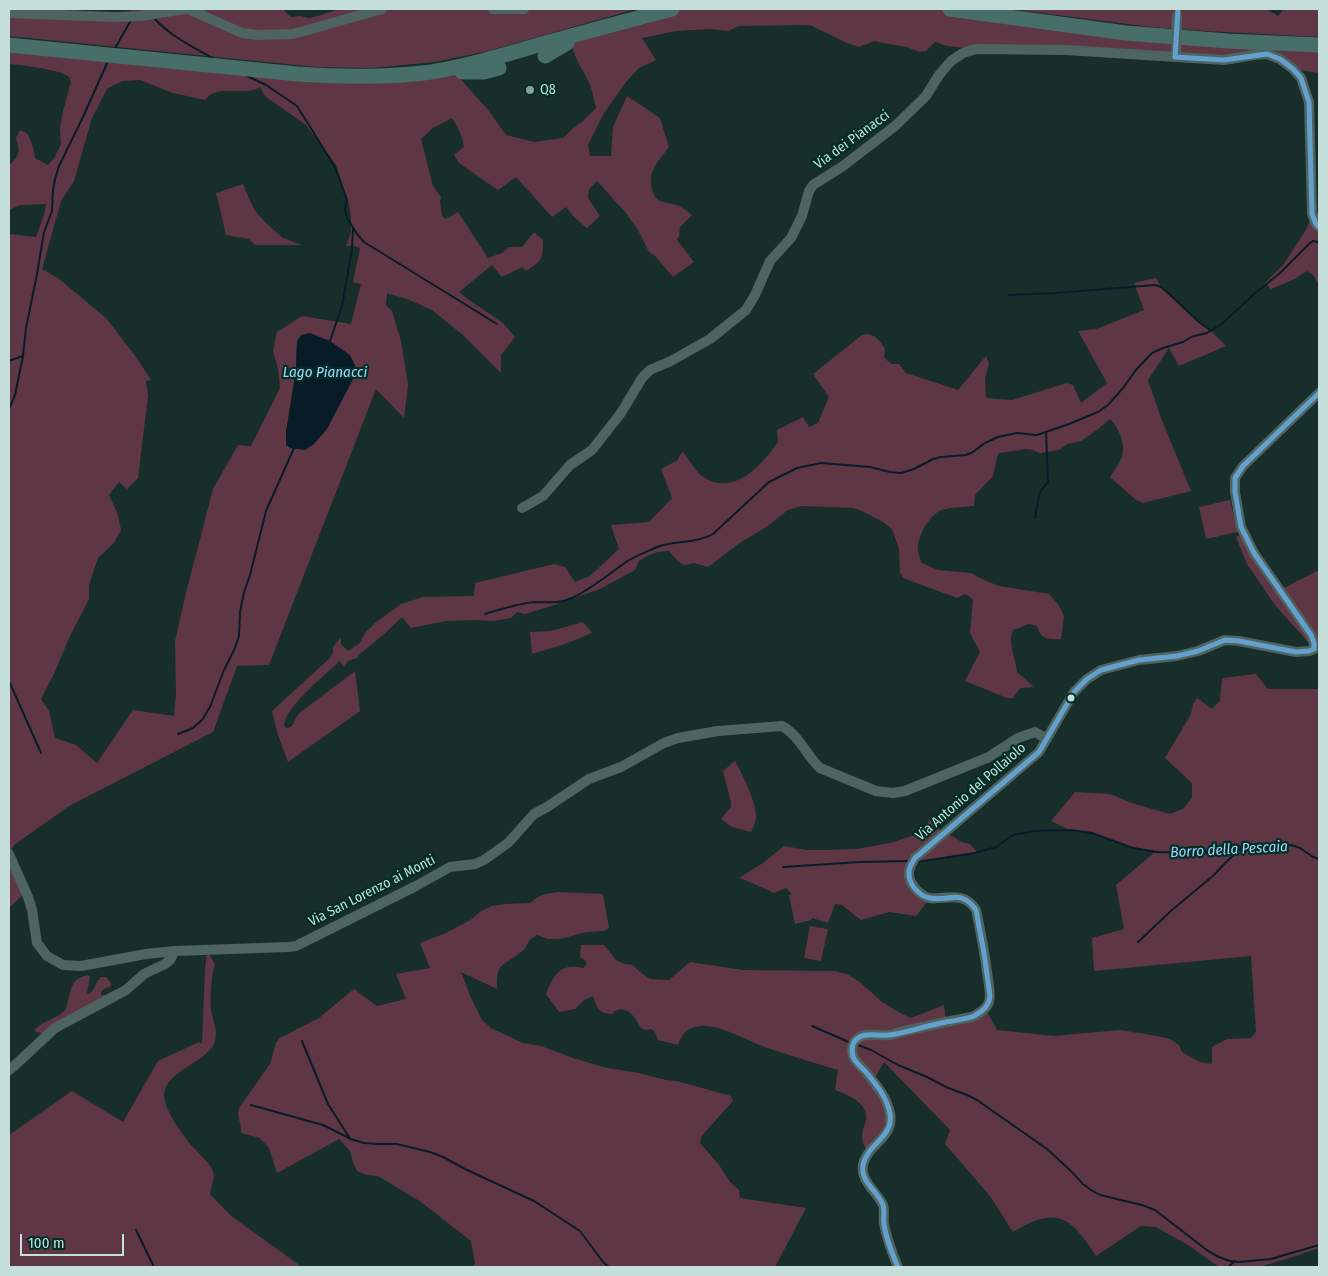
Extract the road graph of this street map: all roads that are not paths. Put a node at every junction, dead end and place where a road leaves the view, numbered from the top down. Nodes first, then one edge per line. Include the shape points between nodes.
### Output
1 (186, 9) edge
2 (382, 9) edge
3 (493, 9) edge
4 (524, 9) edge
5 (636, 9) edge
6 (672, 9) edge
7 (950, 9) edge
8 (1011, 9) edge
9 (1178, 12) edge
10 (9, 13) edge
11 (592, 30) junction
12 (9, 36) edge
13 (1319, 37) edge
14 (9, 45) edge
15 (1319, 46) edge
16 (1175, 55) junction
17 (545, 56) dead end
18 (499, 68) dead end
19 (374, 77) junction
20 (1319, 227) edge
21 (1319, 393) edge
22 (522, 508) dead end
23 (1046, 739) junction
24 (9, 854) edge
25 (175, 951) junction
26 (9, 1070) edge
27 (898, 1267) edge

1 - 2 street via 242,33 258,36 293,34
1 - 10 street via 114,17
3 - 4 street
5 - 12 highway via 479,53 434,62 371,68 316,67
6 - 11 highway
7 - 15 highway via 1126,33
8 - 13 highway via 1151,27
9 - 16 street, bridge
11 - 17 highway
11 - 19 highway via 465,65
14 - 19 highway via 298,74
16 - 20 street via 1224,60 1267,54 1280,59 1301,78 1309,102 1312,214
16 - 22 street, Via dei Pianacci via 976,49 951,61 926,96 895,126 813,185 791,238 770,261 746,310 710,339 650,370 592,450 570,465 543,496
18 - 19 highway via 396,81
21 - 23 street, Via Antonio del Pollaiolo via 1243,466 1236,478 1235,492 1241,527 1254,553 1311,635 1314,649 1296,652 1225,640 1198,651 1139,660 1102,670 1074,692
23 - 25 street, Via San Lorenzo ai Monti via 1035,732 1024,735 989,758 904,791 885,793 820,768 782,726 678,738 589,779 534,814 508,843 484,860 450,867 296,946
23 - 27 street, Via Antonio del Pollaiolo via 1039,752 915,858 908,871 916,890 930,898 958,897 972,903 976,910 990,994 985,1008 972,1017 890,1035 866,1035 857,1038 852,1046 853,1058 876,1084 890,1111 889,1128 863,1166 869,1186 884,1207 888,1243
24 - 25 street, Via San Lorenzo ai Monti via 28,896 37,943 55,961 81,966
25 - 26 street via 165,964 144,974 126,990 56,1028

